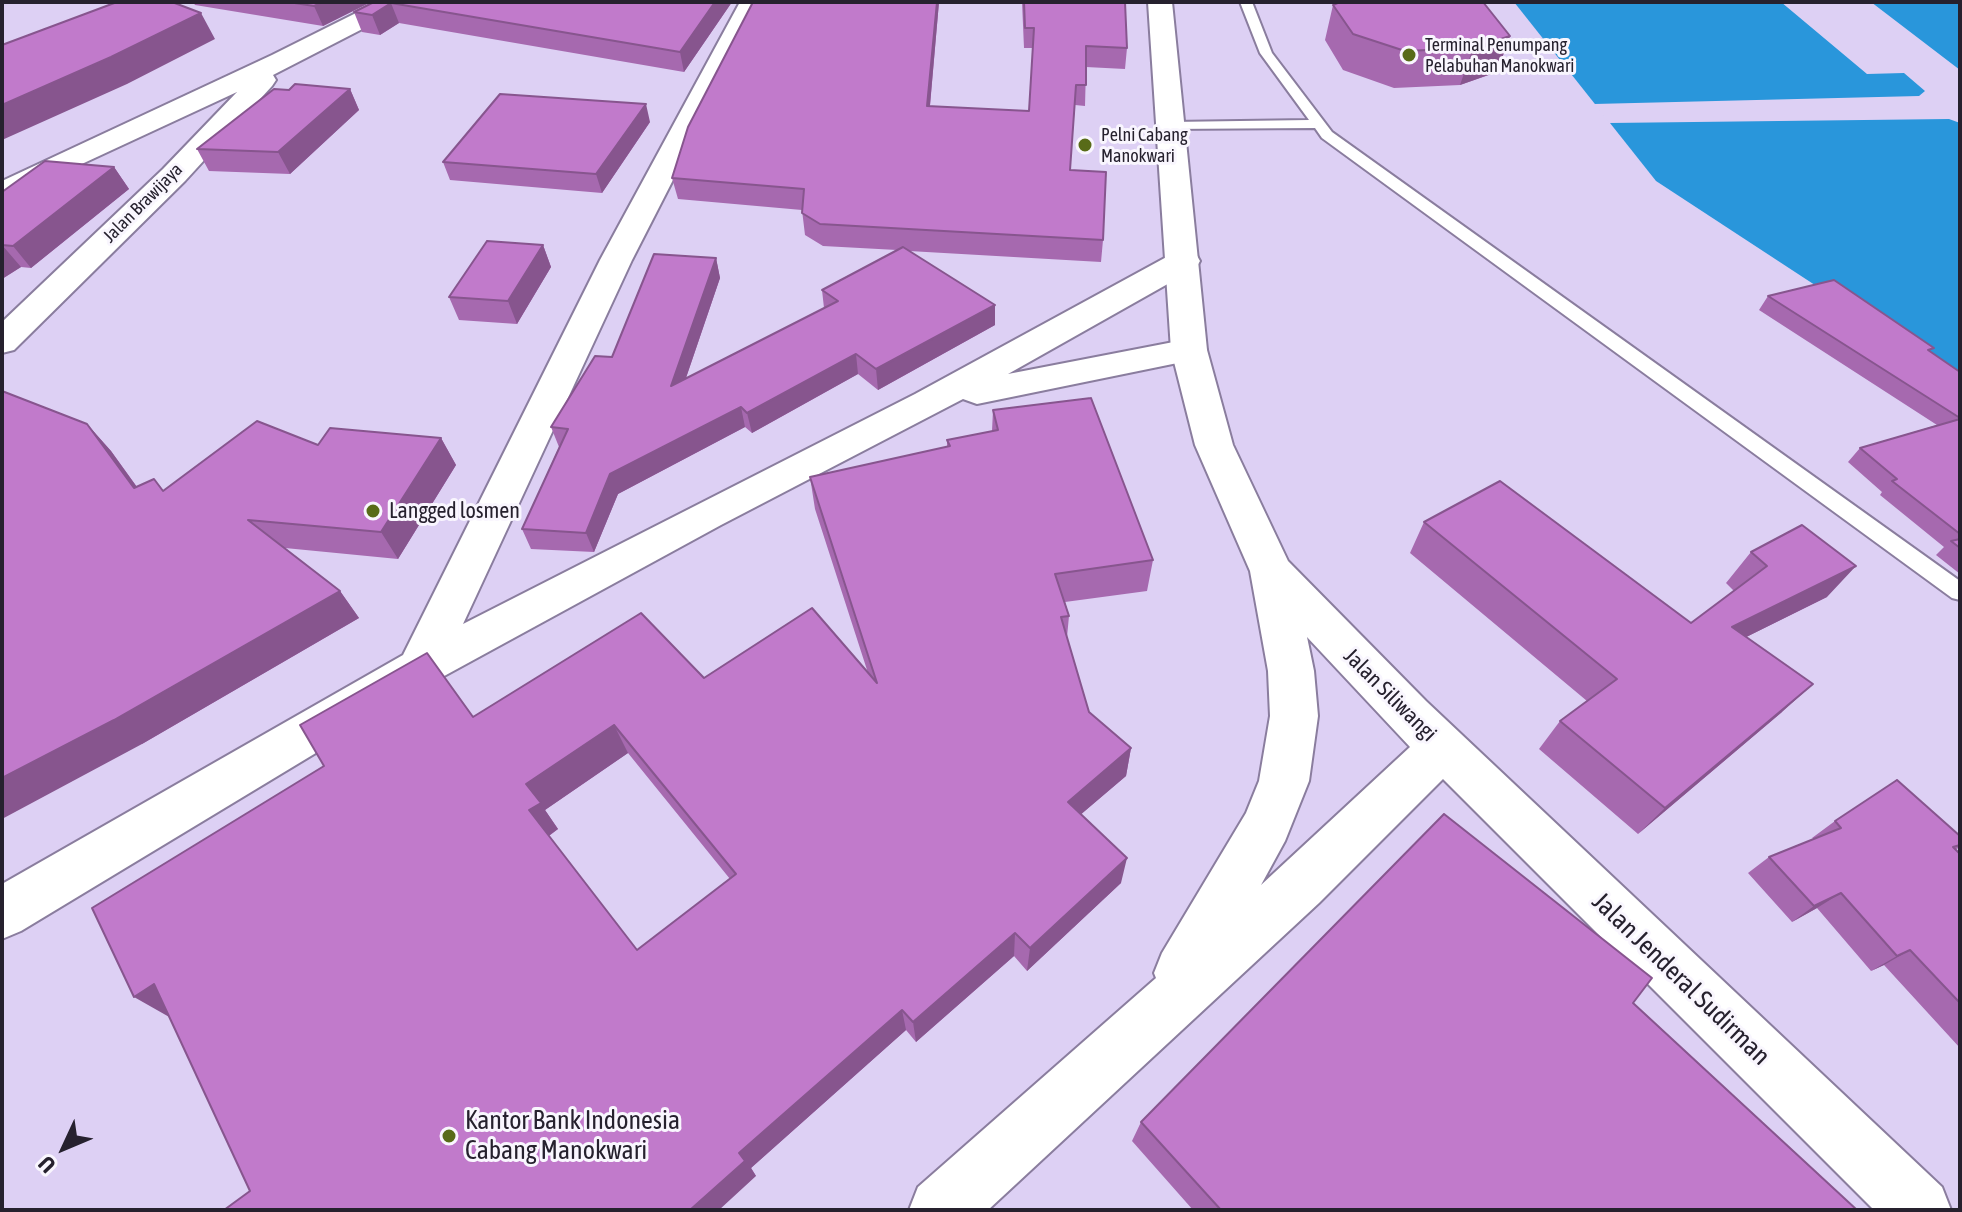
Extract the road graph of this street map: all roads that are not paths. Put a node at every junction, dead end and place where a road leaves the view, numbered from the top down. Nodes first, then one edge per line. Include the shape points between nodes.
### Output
1 (397, 2) edge
2 (752, 2) edge
3 (1160, 2) edge
4 (1246, 2) edge
5 (281, 61) junction
6 (173, 112) junction
7 (224, 120) junction
8 (1320, 124) junction
9 (1171, 126) junction
10 (2, 192) edge
11 (1184, 261) junction
12 (2, 342) edge
13 (1189, 350) junction
14 (928, 403) junction
15 (1271, 571) junction
16 (1960, 592) edge
17 (419, 668) junction
18 (1443, 748) junction
19 (2, 913) edge
20 (1163, 1006) junction
21 (941, 1210) edge
22 (1919, 1210) edge

1 - 5 main road, Jalan Brawijaya
2 - 17 main road via 616,260
3 - 9 main road, Jalan Siliwangi
4 - 8 lane via 1266,53
5 - 6 main road, Jalan Brawijaya
5 - 7 main road, Jalan Brawijaya
6 - 7 main road
6 - 10 main road, Jalan Brawijaya
7 - 12 main road, Jalan Brawijaya
8 - 9 lane
8 - 16 lane via 1339,145
9 - 11 main road, Jalan Siliwangi
11 - 13 main road, Jalan Siliwangi
11 - 14 main road
13 - 14 main road
13 - 15 main road, Jalan Siliwangi via 1214,445
14 - 17 main road
15 - 18 main road, Jalan Siliwangi
15 - 20 main road via 1291,671 1294,716 1284,781 1267,825
17 - 19 main road
18 - 20 main road, Jalan Siliwangi
18 - 22 main road, Jalan Jenderal Sudirman
20 - 21 main road, Jalan Siliwangi

